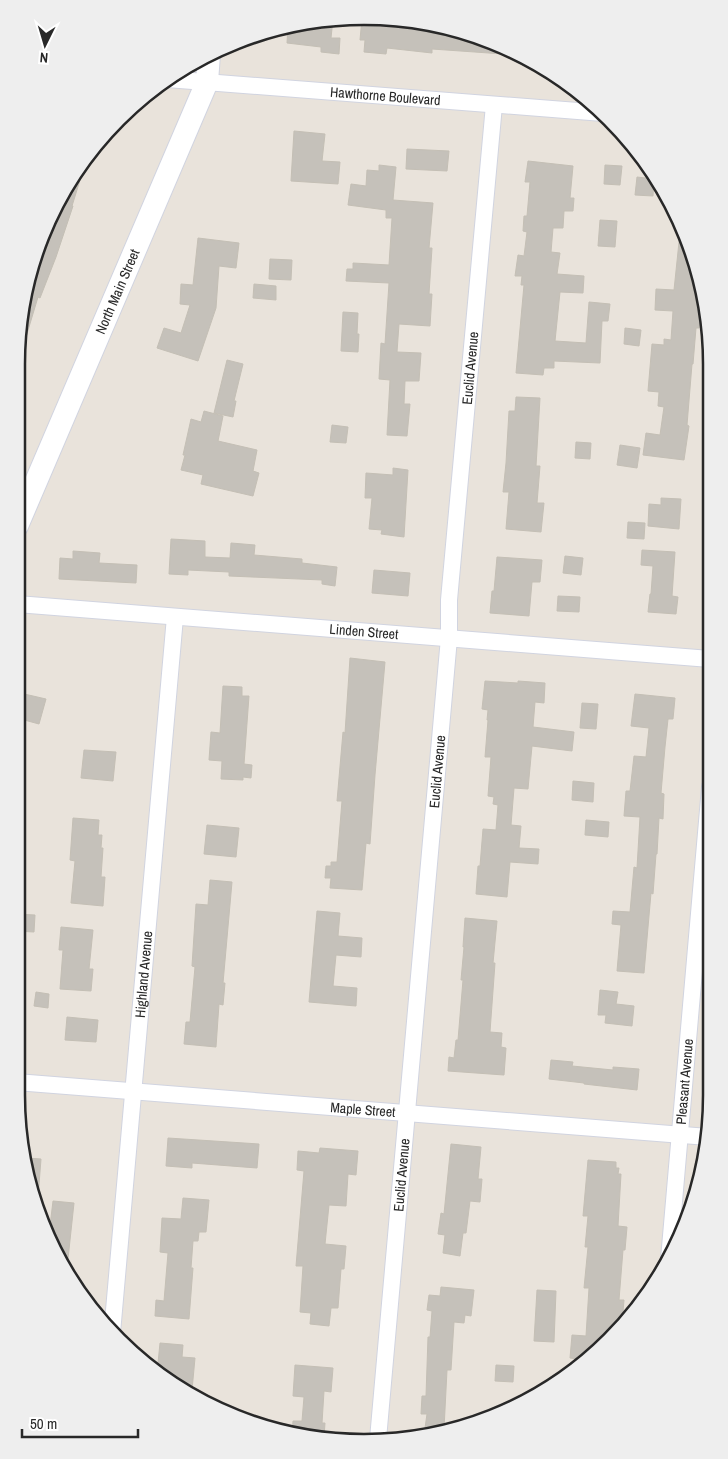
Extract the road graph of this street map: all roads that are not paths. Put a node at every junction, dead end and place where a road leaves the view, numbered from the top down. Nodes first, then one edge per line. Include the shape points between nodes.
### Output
1 (208, 63) edge
2 (179, 80) edge
3 (207, 82) junction
4 (494, 105) junction
5 (591, 112) edge
6 (25, 507) edge
7 (25, 605) edge
8 (175, 617) junction
9 (449, 638) junction
10 (703, 657) edge
11 (703, 868) edge
12 (25, 1083) edge
13 (133, 1091) junction
14 (407, 1113) junction
15 (680, 1134) junction
16 (700, 1136) edge
17 (671, 1239) edge
18 (113, 1323) edge
19 (379, 1433) edge

1 - 3 street, North Main Street
2 - 3 street, Hawthorne Boulevard
3 - 4 street, Hawthorne Boulevard
3 - 6 street, North Main Street
4 - 5 street, Hawthorne Boulevard
4 - 9 street, Euclid Avenue via 449,600
7 - 8 street, Linden Street
8 - 9 street, Linden Street
8 - 13 street, Highland Avenue
9 - 10 street, Linden Street
9 - 14 street, Euclid Avenue
11 - 15 street, Pleasant Avenue
12 - 13 street, Maple Street
13 - 14 street, Maple Street
13 - 18 street, Highland Avenue
14 - 15 street, Maple Street
14 - 19 street, Euclid Avenue
15 - 16 street, Maple Street
15 - 17 street, Pleasant Avenue

